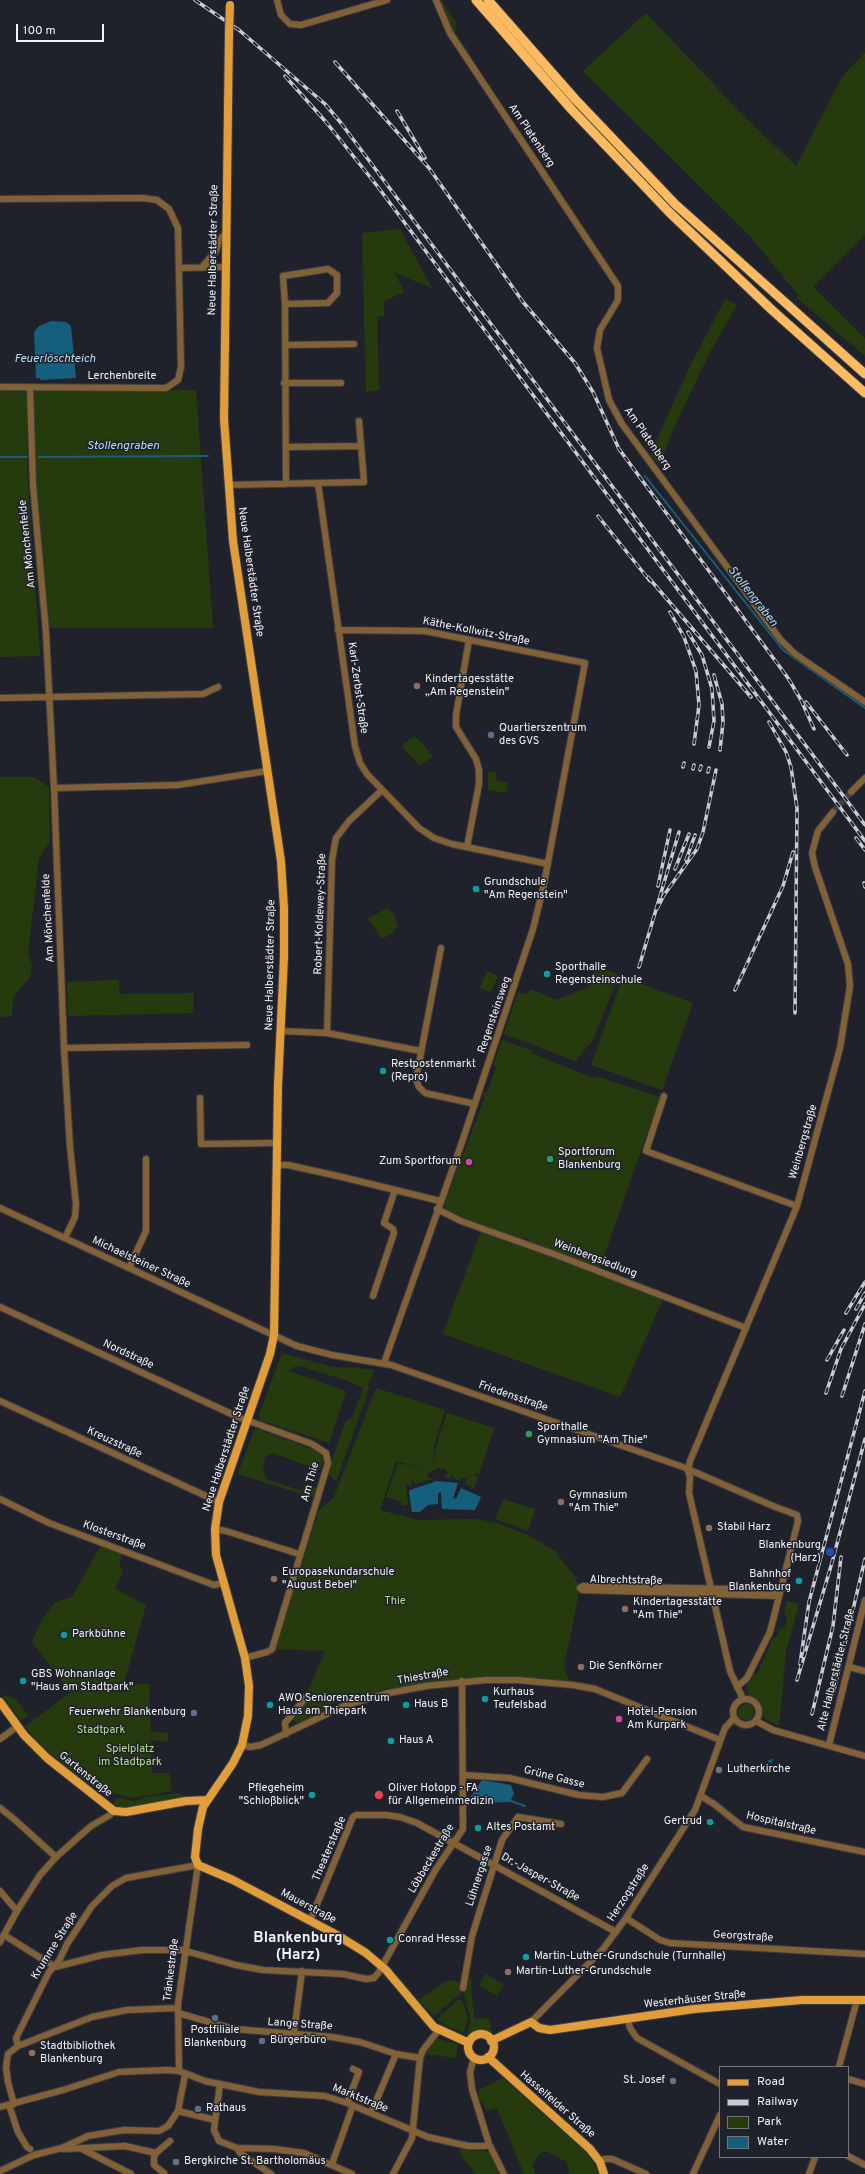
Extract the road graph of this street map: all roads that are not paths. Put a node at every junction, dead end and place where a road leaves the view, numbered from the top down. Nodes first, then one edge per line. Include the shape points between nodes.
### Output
1 (277, 0) edge
2 (387, 0) edge
3 (436, 0) edge
4 (476, 0) edge
5 (488, 0) edge
6 (230, 2) edge
7 (0, 199) edge
8 (226, 234) junction
9 (202, 267) junction
10 (225, 267) junction
11 (179, 268) junction
12 (285, 304) junction
13 (354, 344) dead end
14 (285, 345) junction
15 (865, 374) edge
16 (284, 383) junction
17 (341, 383) dead end
18 (0, 387) edge
19 (30, 388) junction
20 (865, 393) edge
21 (359, 420) dead end
22 (362, 446) junction
23 (286, 448) junction
24 (318, 483) junction
25 (286, 484) junction
26 (228, 486) junction
27 (338, 630) junction
28 (469, 640) junction
29 (585, 663) joint
30 (218, 687) dead end
31 (50, 697) junction
32 (0, 698) edge
33 (865, 702) edge
34 (267, 771) junction
35 (865, 778) edge
36 (54, 788) junction
37 (382, 790) junction
38 (851, 792) tunnel mouth
39 (833, 812) tunnel mouth
40 (468, 847) junction
41 (548, 864) junction
42 (441, 948) dead end
43 (280, 1031) junction
44 (327, 1033) junction
45 (246, 1045) dead end
46 (64, 1048) junction
47 (421, 1051) junction
48 (664, 1096) dead end
49 (200, 1098) dead end
50 (475, 1104) junction
51 (277, 1143) junction
52 (146, 1159) dead end
53 (276, 1165) junction
54 (395, 1190) junction
55 (440, 1201) junction
56 (797, 1206) junction
57 (0, 1208) edge
58 (437, 1209) junction
59 (65, 1238) junction
60 (129, 1268) junction
61 (372, 1296) dead end
62 (0, 1307) edge
63 (746, 1328) junction
64 (274, 1335) junction
65 (384, 1363) junction
66 (0, 1401) edge
67 (247, 1421) junction
68 (688, 1471) junction
69 (0, 1499) edge
70 (220, 1502) junction
71 (215, 1530) junction
72 (299, 1554) junction
73 (224, 1583) junction
74 (711, 1590) junction
75 (780, 1593) junction
76 (865, 1600) edge
77 (245, 1658) junction
78 (849, 1666) junction
79 (865, 1671) edge
80 (462, 1681) junction
81 (737, 1687) junction
82 (308, 1696) dead end
83 (743, 1699) junction
84 (0, 1702) edge
85 (734, 1718) junction
86 (756, 1720) junction
87 (18, 1726) junction
88 (286, 1734) junction
89 (0, 1739) edge
90 (720, 1740) junction
91 (242, 1745) junction
92 (829, 1745) junction
93 (865, 1756) edge
94 (647, 1759) dead end
95 (463, 1775) junction
96 (701, 1796) junction
97 (206, 1800) junction
98 (0, 1808) edge
99 (114, 1811) junction
100 (561, 1824) dead end
101 (454, 1843) junction
102 (865, 1852) edge
103 (56, 1857) junction
104 (493, 1863) junction
105 (198, 1865) junction
106 (0, 1891) edge
107 (17, 1912) junction
108 (626, 1918) junction
109 (310, 1921) junction
110 (616, 1932) junction
111 (4, 1935) junction
112 (0, 1942) edge
113 (185, 1950) junction
114 (865, 1954) edge
115 (382, 1966) junction
116 (55, 1967) junction
117 (302, 1971) junction
118 (463, 1988) dead end
119 (861, 2000) edge
120 (178, 2010) junction
121 (628, 2019) junction
122 (532, 2022) junction
123 (438, 2030) junction
124 (294, 2033) junction
125 (491, 2041) junction
126 (469, 2043) junction
127 (18, 2046) junction
128 (396, 2054) junction
129 (488, 2057) junction
130 (420, 2058) junction
131 (474, 2058) junction
132 (839, 2066) edge
133 (353, 2069) dead end
134 (179, 2071) junction
135 (185, 2075) junction
136 (849, 2079) edge
137 (719, 2083) edge
138 (220, 2084) junction
139 (865, 2084) edge
140 (350, 2104) junction
141 (12, 2105) junction
142 (0, 2107) edge
143 (178, 2111) junction
144 (371, 2113) junction
145 (719, 2117) edge
146 (215, 2120) junction
147 (413, 2132) junction
148 (170, 2141) dead end
149 (489, 2144) junction
150 (62, 2148) junction
151 (237, 2148) junction
152 (30, 2149) dead end
153 (81, 2149) junction
154 (156, 2153) junction
155 (849, 2157) edge
156 (815, 2158) edge
157 (600, 2162) junction
158 (332, 2164) junction
159 (865, 2165) edge
160 (0, 2171) edge
161 (164, 2173) dead end
162 (131, 2174) edge
163 (271, 2174) edge
164 (352, 2174) edge
165 (392, 2174) edge
166 (504, 2174) edge
167 (604, 2174) edge
168 (646, 2174) edge
169 (693, 2174) edge
170 (809, 2174) edge

1 - 2 street via 281,15 290,24 301,25
3 - 33 street, Am Platenberg via 450,33 615,280 619,292 618,300 600,330 597,348 609,400 622,424 780,639 795,654
4 - 20 highway via 572,110 670,212 772,310
5 - 15 highway via 575,99 675,204
6 - 8 main road, Neue Halberstädter Straße, bridge
7 - 11 street, Lerchenbreite via 157,200 169,209 178,228
8 - 9 street via 219,240 216,251
8 - 10 main road, Neue Halberstädter Straße
9 - 10 street
9 - 11 street
10 - 26 main road, Neue Halberstädter Straße via 223,385
11 - 19 street, Lerchenbreite via 181,367 178,380 166,388
12 - 12 street via 328,302 337,293 336,275 328,269 283,276
12 - 14 street
13 - 14 street
14 - 16 street
16 - 17 street
16 - 23 street
18 - 19 street, Lerchenbreite
19 - 31 street, Am Mönchenfelde via 33,485
21 - 22 street
22 - 23 street
22 - 24 street via 364,482
23 - 25 street
24 - 25 street
24 - 27 street, Karl-Zerbst-Straße
25 - 26 street
26 - 34 main road, Neue Halberstädter Straße via 234,549
27 - 28 street, Käthe-Kollwitz-Straße via 420,630
27 - 37 street, Karl-Zerbst-Straße via 355,746 362,767
28 - 29 street, Käthe-Kollwitz-Straße
28 - 40 street via 456,715 456,727 476,759 479,770
29 - 41 street, Regensteinsweg
30 - 31 street via 203,694
31 - 32 street
31 - 36 street, Am Mönchenfelde
34 - 36 street via 178,785
34 - 43 main road, Neue Halberstädter Straße via 284,892
35 - 38 street
36 - 46 street, Am Mönchenfelde
37 - 40 street, Karl-Zerbst-Straße via 424,832 439,840
37 - 44 street, Robert-Koldewey-Straße via 349,821 336,838 332,860
39 - 56 street, Weinbergstraße via 818,831 814,841 813,860 848,964 850,986 840,1048
40 - 41 street, Karl-Zerbst-Straße
41 - 50 street, Regensteinsweg via 528,948
42 - 47 street
43 - 44 street
43 - 51 main road, Neue Halberstädter Straße
44 - 47 street
45 - 46 street
46 - 59 street, Am Mönchenfelde via 76,1210
47 - 50 street via 416,1079 425,1093
48 - 56 street via 646,1151
49 - 51 street via 201,1144
50 - 55 street, Regensteinsweg
51 - 53 main road, Neue Halberstädter Straße
52 - 60 street via 146,1231
53 - 54 street via 288,1165
53 - 64 main road, Neue Halberstädter Straße
54 - 55 street
54 - 61 street via 384,1223 393,1229 394,1233
55 - 58 street, Regensteinsweg
56 - 63 street, Weinbergstraße
57 - 59 street, Michaelsteiner Straße
58 - 63 street, Weinbergsiedlung via 461,1221 552,1253
58 - 65 street, Regensteinsweg
59 - 60 street, Michaelsteiner Straße
60 - 64 street, Michaelsteiner Straße
62 - 67 street, Nordstraße
63 - 68 street, Weinbergstraße via 690,1460
64 - 65 street, Friedensstraße via 312,1350
64 - 67 main road, Neue Halberstädter Straße
65 - 68 street, Friedensstraße via 683,1467
66 - 70 street, Kreuzstraße
67 - 70 main road, Neue Halberstädter Straße
67 - 72 street, Am Thie via 312,1444 326,1453 328,1464
68 - 74 street, Weinbergstraße via 689,1493
68 - 75 street, Friedensstraße via 799,1517
69 - 73 street, Klosterstraße via 49,1524 214,1585
70 - 71 main road, Neue Halberstädter Straße
71 - 72 street via 226,1530
71 - 73 main road, Neue Halberstädter Straße via 215,1548
72 - 77 street, Am Thie via 272,1649
73 - 77 main road, Neue Halberstädter Straße
74 - 74 street, Albrechtstraße via 583,1586 580,1588 582,1590
74 - 75 street, Albrechtstraße
74 - 81 street, Weinbergstraße via 730,1671
75 - 81 street via 770,1632 747,1678
76 - 78 street, Alte Halberstädter Straße
77 - 91 main road, Neue Halberstädter Straße via 249,1705
78 - 79 street
78 - 92 street, Alte Halberstädter Straße
80 - 88 street, Thiestraße via 426,1686 346,1705
80 - 90 street, Thiestraße via 517,1680 573,1685 608,1694
80 - 95 street, Löbbeckestraße
81 - 83 street, Weinbergstraße
82 - 88 street via 285,1722
83 - 85 street via 734,1706
83 - 86 street via 752,1700 758,1706
84 - 87 main road, Gartenstraße
85 - 86 street via 745,1725
85 - 90 street, Herzogstraße via 727,1724
86 - 92 street via 773,1730
87 - 89 street
87 - 99 main road, Gartenstraße via 47,1758
88 - 91 street, Thiestraße via 261,1745
90 - 96 street, Herzogstraße
91 - 97 main road, Neue Halberstädter Straße via 230,1768
92 - 93 street
94 - 95 street, Grüne Gasse via 622,1793 603,1797 579,1796 509,1778
95 - 101 street, Löbbeckestraße via 463,1829
96 - 102 street, Hospitalstraße via 743,1827
96 - 108 street, Herzogstraße via 687,1824
97 - 99 main road, Gartenstraße via 185,1801 126,1812
97 - 105 main road, Neue Halberstädter Straße via 199,1820 195,1846
98 - 103 street
99 - 103 street via 110,1816 91,1826
100 - 104 street, Lühnergasse via 518,1817 502,1840
101 - 104 street, Dr.-Jasper-Straße
101 - 109 street, Theaterstraße via 400,1816 354,1816
101 - 115 street, Löbbeckestraße
103 - 107 street via 40,1875
104 - 110 street, Dr.-Jasper-Straße
104 - 118 street, Lühnergasse via 472,1936
105 - 109 main road, Mauerstraße via 233,1880
105 - 113 street, Tränkestraße
105 - 116 street, Krumme Straße via 135,1876 112,1886 92,1906
106 - 107 street
107 - 111 street
108 - 110 street, Herzogstraße
108 - 114 street, Georgstraße via 660,1940 670,1943
109 - 115 main road, Mauerstraße via 345,1939
110 - 122 street, Herzogstraße via 585,1969
111 - 112 street
111 - 116 street
113 - 116 street via 142,1950 102,1955
113 - 117 street via 263,1970
113 - 120 street, Tränkestraße
115 - 117 street, Löbbeckestraße via 374,1978 366,1980 343,1974
115 - 123 main road, Mauerstraße via 427,2021
116 - 127 street, Krumme Straße via 49,1972 22,2025 16,2038
117 - 124 street
119 - 121 main road, Westerhäuser Straße via 825,1999 755,2004 672,2011
119 - 132 street
120 - 124 street, Lange Straße via 234,2029
120 - 127 street, Lange Straße via 127,2010 98,2015
120 - 134 street, Tränkestraße
121 - 122 main road, Westerhäuser Straße via 550,2030 539,2028
121 - 137 street via 630,2028 637,2038
122 - 125 main road, Herzogstraße
123 - 126 main road, Mauerstraße
123 - 130 street
124 - 128 street, Lange Straße via 360,2042
125 - 126 main road via 479,2035 472,2038
125 - 129 main road via 493,2049
126 - 131 main road via 468,2051
127 - 141 street, Krumme Straße via 8,2054 6,2067
128 - 130 street, Lange Straße
128 - 144 street
129 - 131 main road via 480,2060
129 - 157 main road, Hasselfelder Straße via 582,2141
130 - 147 street
131 - 149 street via 470,2069 471,2083
133 - 140 street via 359,2072
134 - 135 street
134 - 141 street via 119,2072
135 - 138 street, Marktstraße
135 - 143 street
136 - 139 street
138 - 140 street, Marktstraße via 266,2093 320,2094
138 - 146 street
140 - 144 street, Marktstraße
140 - 158 street
141 - 142 street
141 - 152 street, Krumme Straße via 18,2132
143 - 146 street
143 - 150 street via 168,2126 159,2131 124,2130 88,2136
144 - 147 street, Marktstraße
145 - 169 street
146 - 151 street via 214,2130 219,2141
147 - 149 street, Marktstraße via 468,2146
147 - 165 street via 408,2147
148 - 154 street
149 - 166 street
150 - 153 street
150 - 160 street via 34,2154
151 - 158 street via 293,2150
151 - 163 street via 240,2153
153 - 154 street via 125,2146
153 - 162 street
154 - 161 street via 154,2165
155 - 159 street
156 - 170 street
157 - 167 main road, Hasselfelder Straße
157 - 168 street via 612,2159
158 - 164 street

